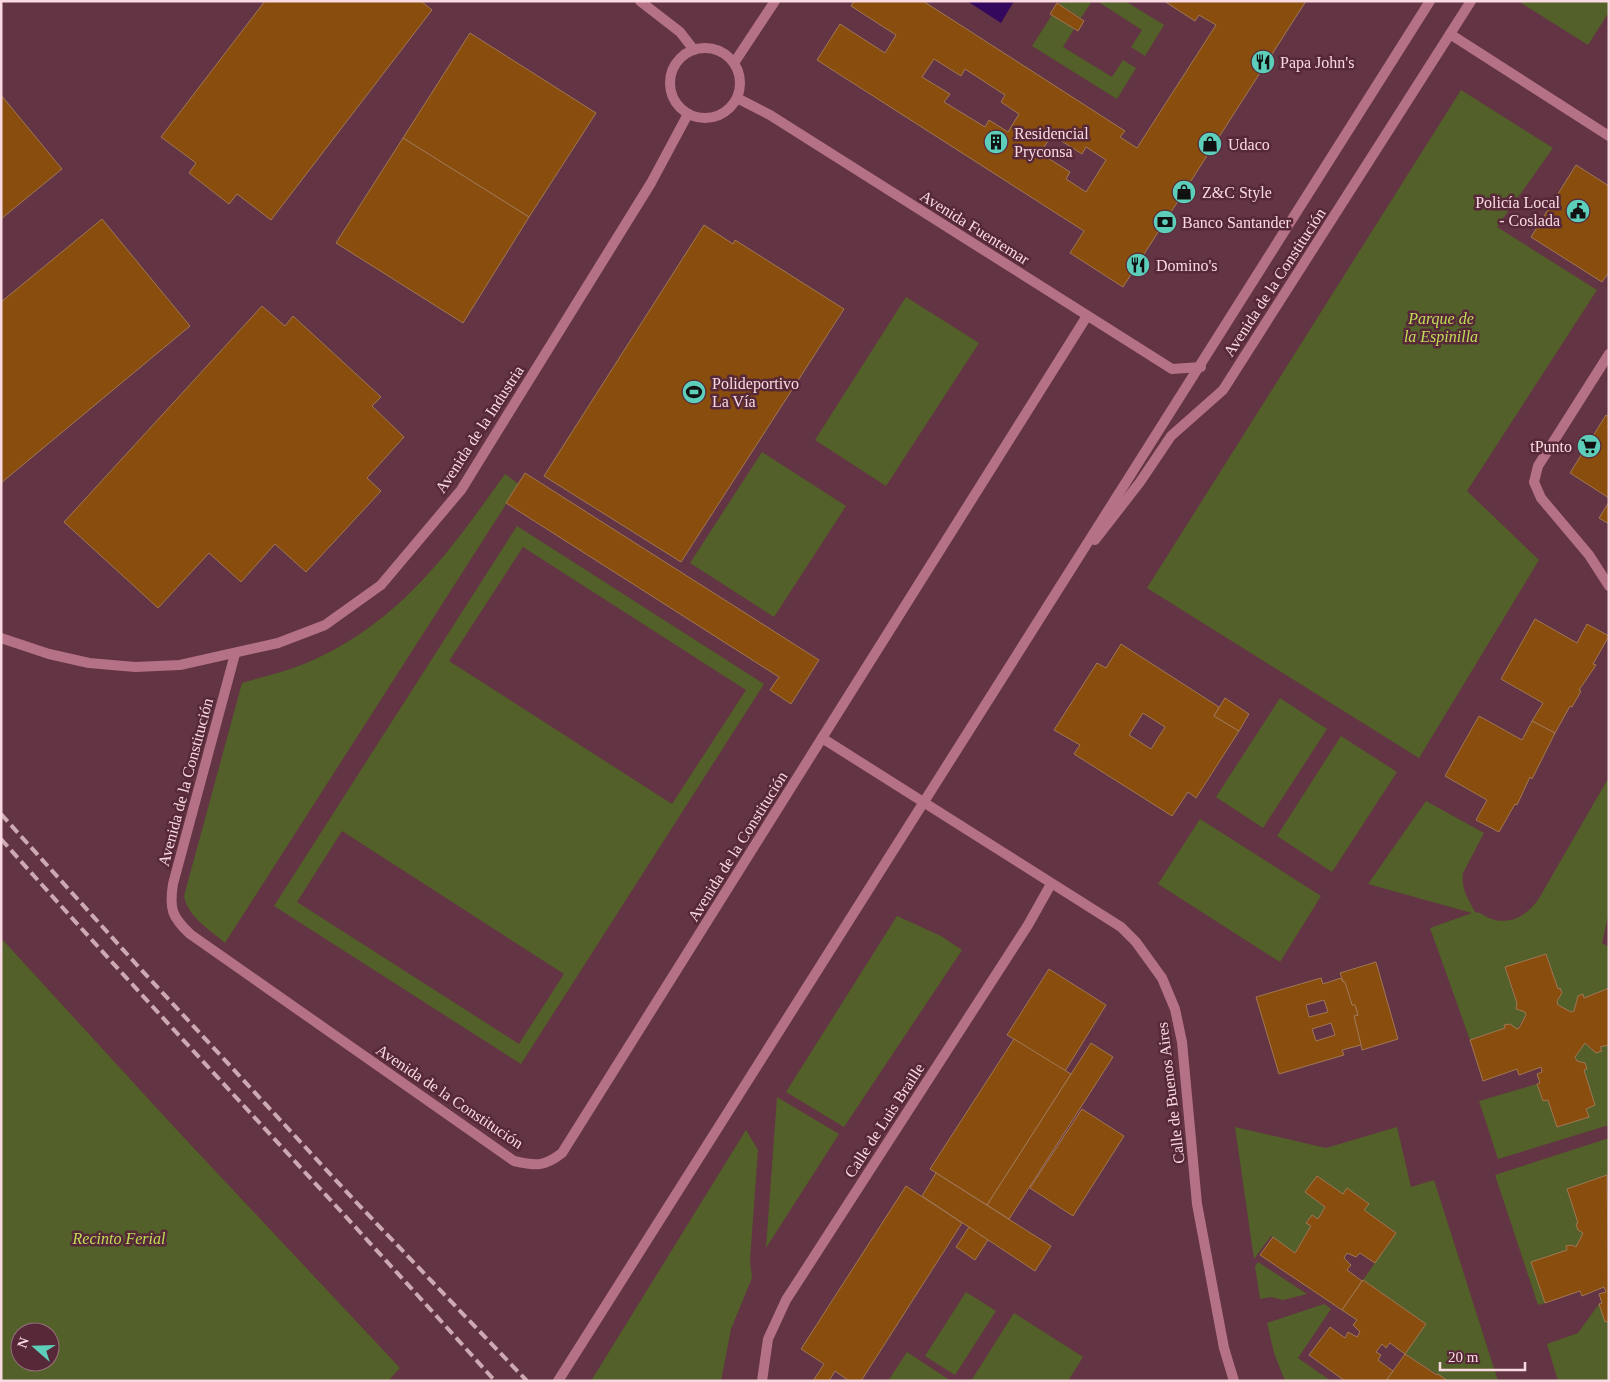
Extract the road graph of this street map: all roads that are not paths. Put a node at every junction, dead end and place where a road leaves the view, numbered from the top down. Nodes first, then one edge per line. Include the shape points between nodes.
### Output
1 (640, 1) edge
2 (775, 1) edge
3 (1430, 1) edge
4 (1471, 1) edge
5 (1450, 34) junction
6 (694, 50) junction
7 (734, 63) junction
8 (737, 98) junction
9 (688, 114) junction
10 (1609, 136) edge
11 (1087, 316) junction
12 (1609, 354) edge
13 (1201, 367) junction
14 (1077, 559) junction
15 (1609, 586) edge
16 (1, 638) edge
17 (235, 654) junction
18 (822, 738) junction
19 (925, 802) junction
20 (1052, 884) junction
21 (558, 1381) edge
22 (762, 1381) edge
23 (1234, 1381) edge

1 - 6 street via 680,32
2 - 7 street
3 - 13 street, Avenida de la Constitución
4 - 5 street, Avenida de la Constitución
5 - 10 street
5 - 14 street, Avenida de la Constitución via 1223,390 1171,436 1105,530
6 - 7 street via 716,50
6 - 9 street via 683,55 671,74 673,97
7 - 8 street via 740,81
8 - 9 street via 726,111 711,118
8 - 11 street, Avenida Fuentemar via 770,115
9 - 17 street, Avenida de la Industria via 651,183 461,490 381,585 324,625 278,643
11 - 13 street, Avenida Fuentemar via 1172,369
11 - 18 street, Avenida de la Constitución
12 - 15 street via 1538,466 1534,482 1541,498 1589,555
13 - 14 street, Avenida de la Constitución
14 - 19 street, Avenida de la Constitución
16 - 17 street, Avenida de la Industria via 89,663 135,667 180,665
17 - 18 street, Avenida de la Constitución via 173,884 170,902 175,920 190,934 514,1161 533,1165 550,1163 562,1153
18 - 19 street
19 - 20 street, Calle de Buenos Aires
19 - 21 street, Avenida de la Constitución
20 - 22 street, Calle de Luis Braille via 786,1300 768,1339
20 - 23 street, Calle de Buenos Aires via 1121,928 1136,942 1162,978 1175,1009 1182,1042 1197,1204 1224,1348

